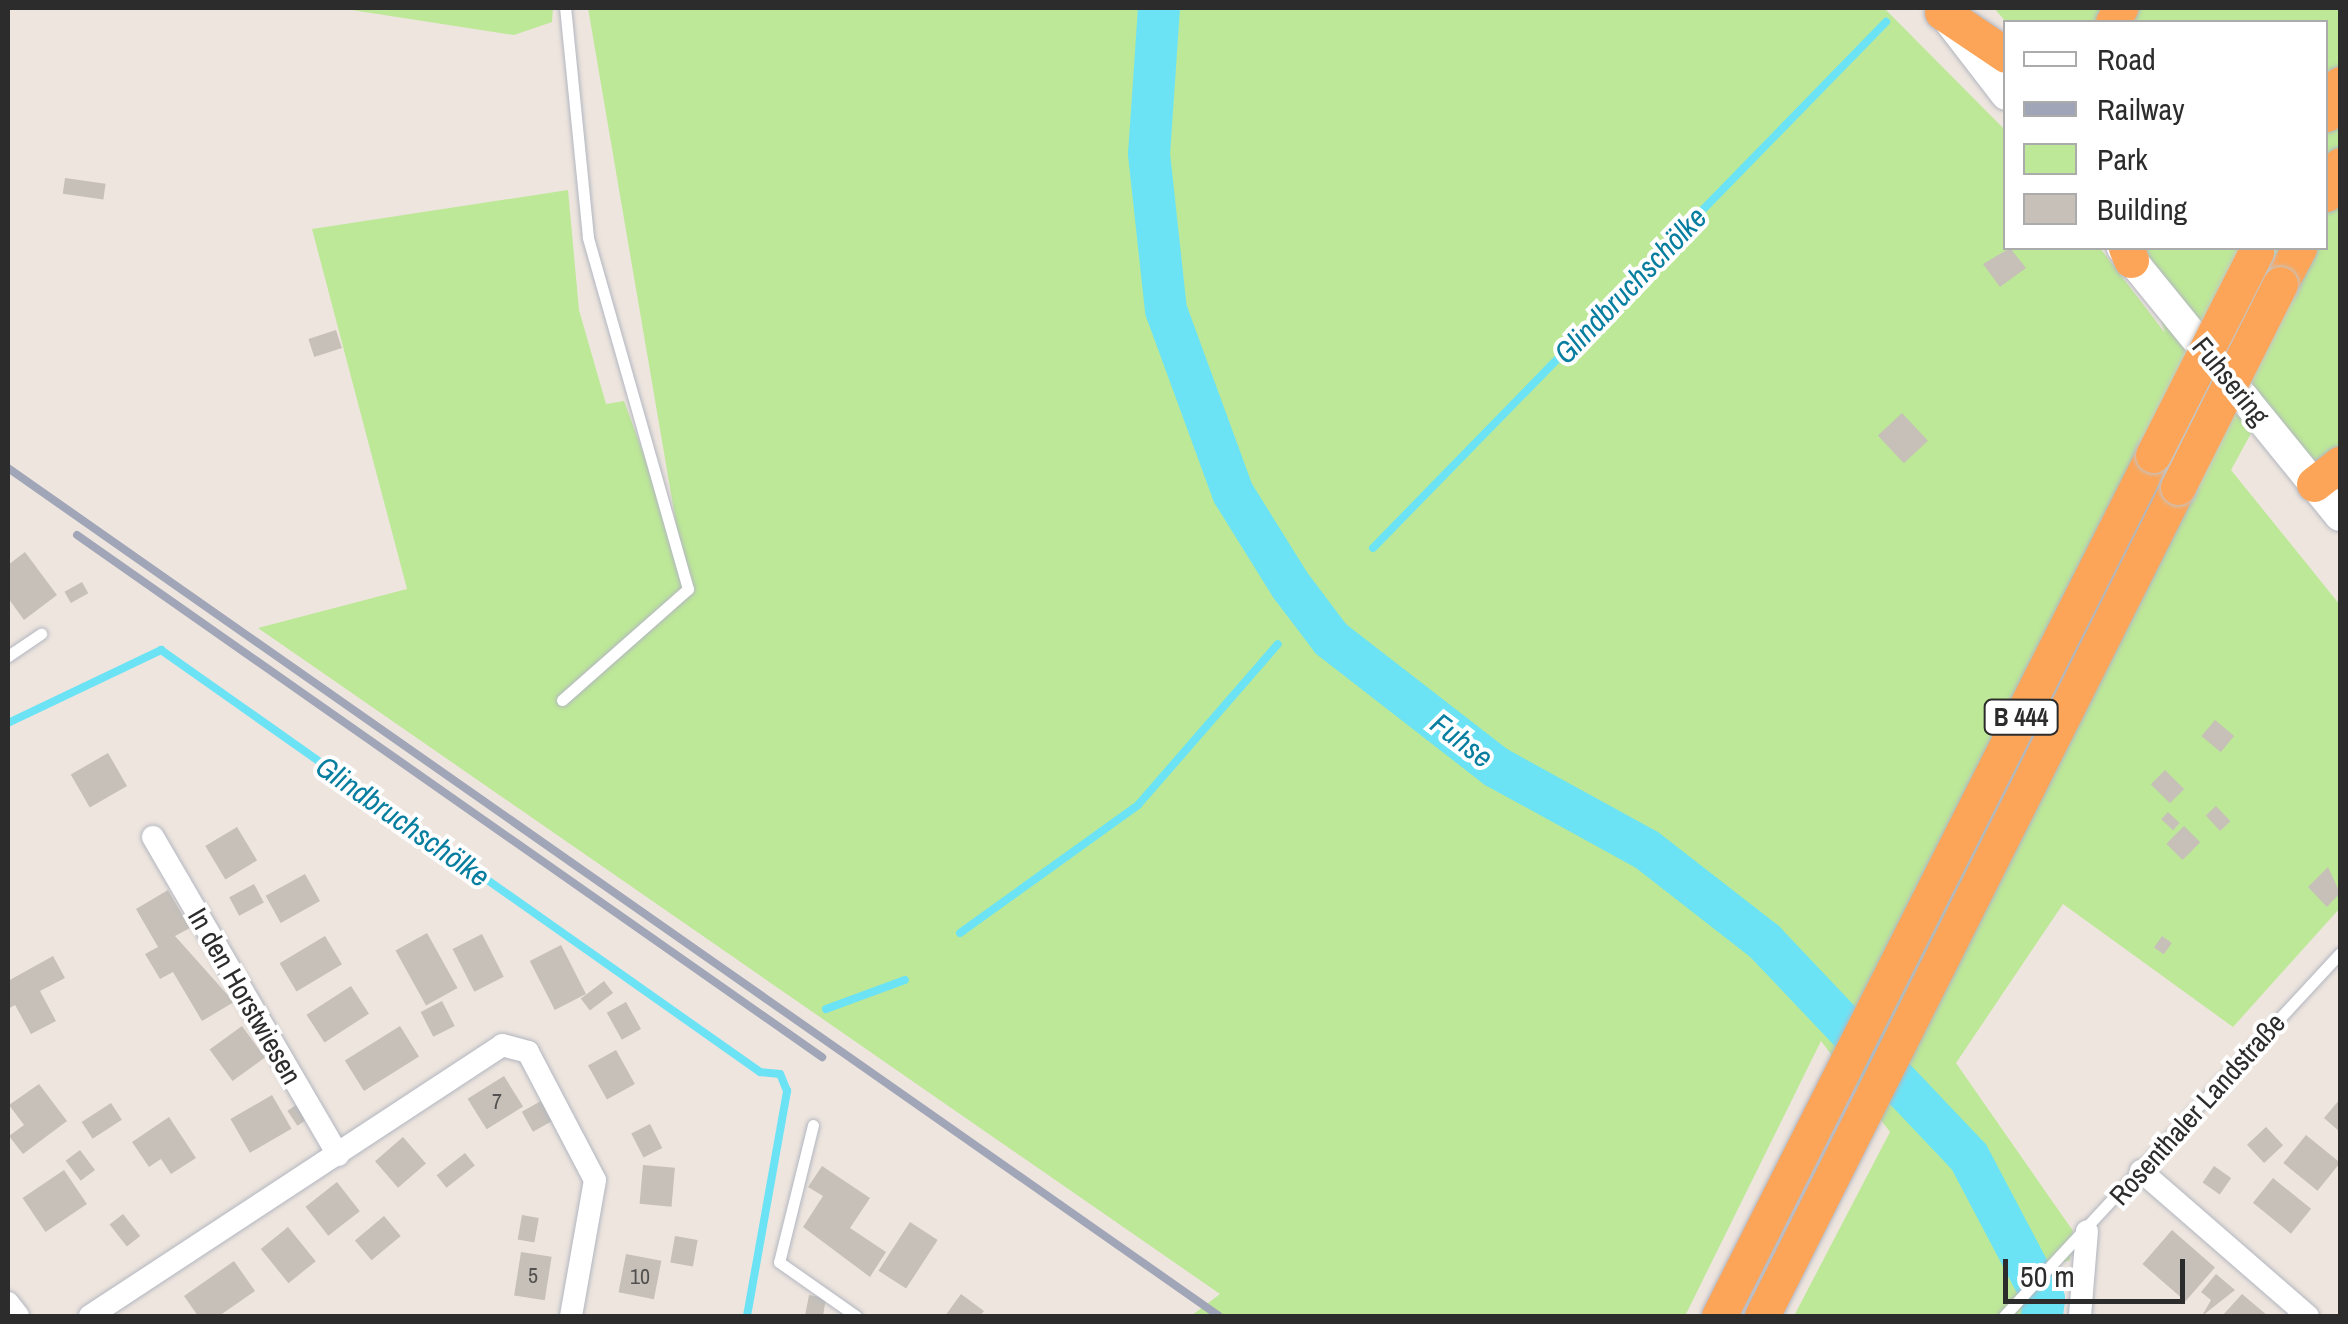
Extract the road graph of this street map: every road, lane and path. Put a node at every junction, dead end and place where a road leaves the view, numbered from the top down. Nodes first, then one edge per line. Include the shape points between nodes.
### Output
1 (566, 8) edge
2 (1940, 10) edge
3 (2003, 53) edge
4 (2340, 84) edge
5 (2003, 91) edge
6 (2328, 110) edge
7 (2340, 164) edge
8 (2328, 190) edge
9 (2257, 250) edge
10 (2298, 250) edge
11 (2126, 252) edge
12 (2328, 474) edge
13 (2340, 516) edge
14 (42, 634) dead end
15 (8, 656) edge
16 (562, 700) dead end
17 (153, 837) dead end
18 (2340, 954) edge
19 (813, 1125) dead end
20 (338, 1155) junction
21 (2141, 1171) junction
22 (2086, 1230) junction
23 (8, 1303) edge
24 (18, 1316) edge
25 (90, 1316) edge
26 (571, 1316) edge
27 (856, 1316) edge
28 (1720, 1316) edge
29 (1762, 1316) edge
30 (2004, 1316) edge
31 (2080, 1316) edge
32 (2308, 1316) edge

1 - 16 lane via 588,236 688,590
2 - 3 highway
2 - 5 main road
4 - 6 highway
7 - 8 highway
9 - 28 highway, B 444, bridge
10 - 29 highway, B 444, bridge
11 - 12 main road, Fuhsering
12 - 13 main road, Fuhsering
14 - 15 lane
17 - 20 street, In den Horstwiesen
18 - 21 lane, Rosenthaler Landstraße
19 - 27 lane via 779,1262
20 - 25 street
20 - 26 street via 502,1045 528,1052 595,1180
21 - 22 lane, Rosenthaler Landstraße
21 - 32 street
22 - 30 lane, Rosenthaler Landstraße
22 - 31 street
23 - 24 street

